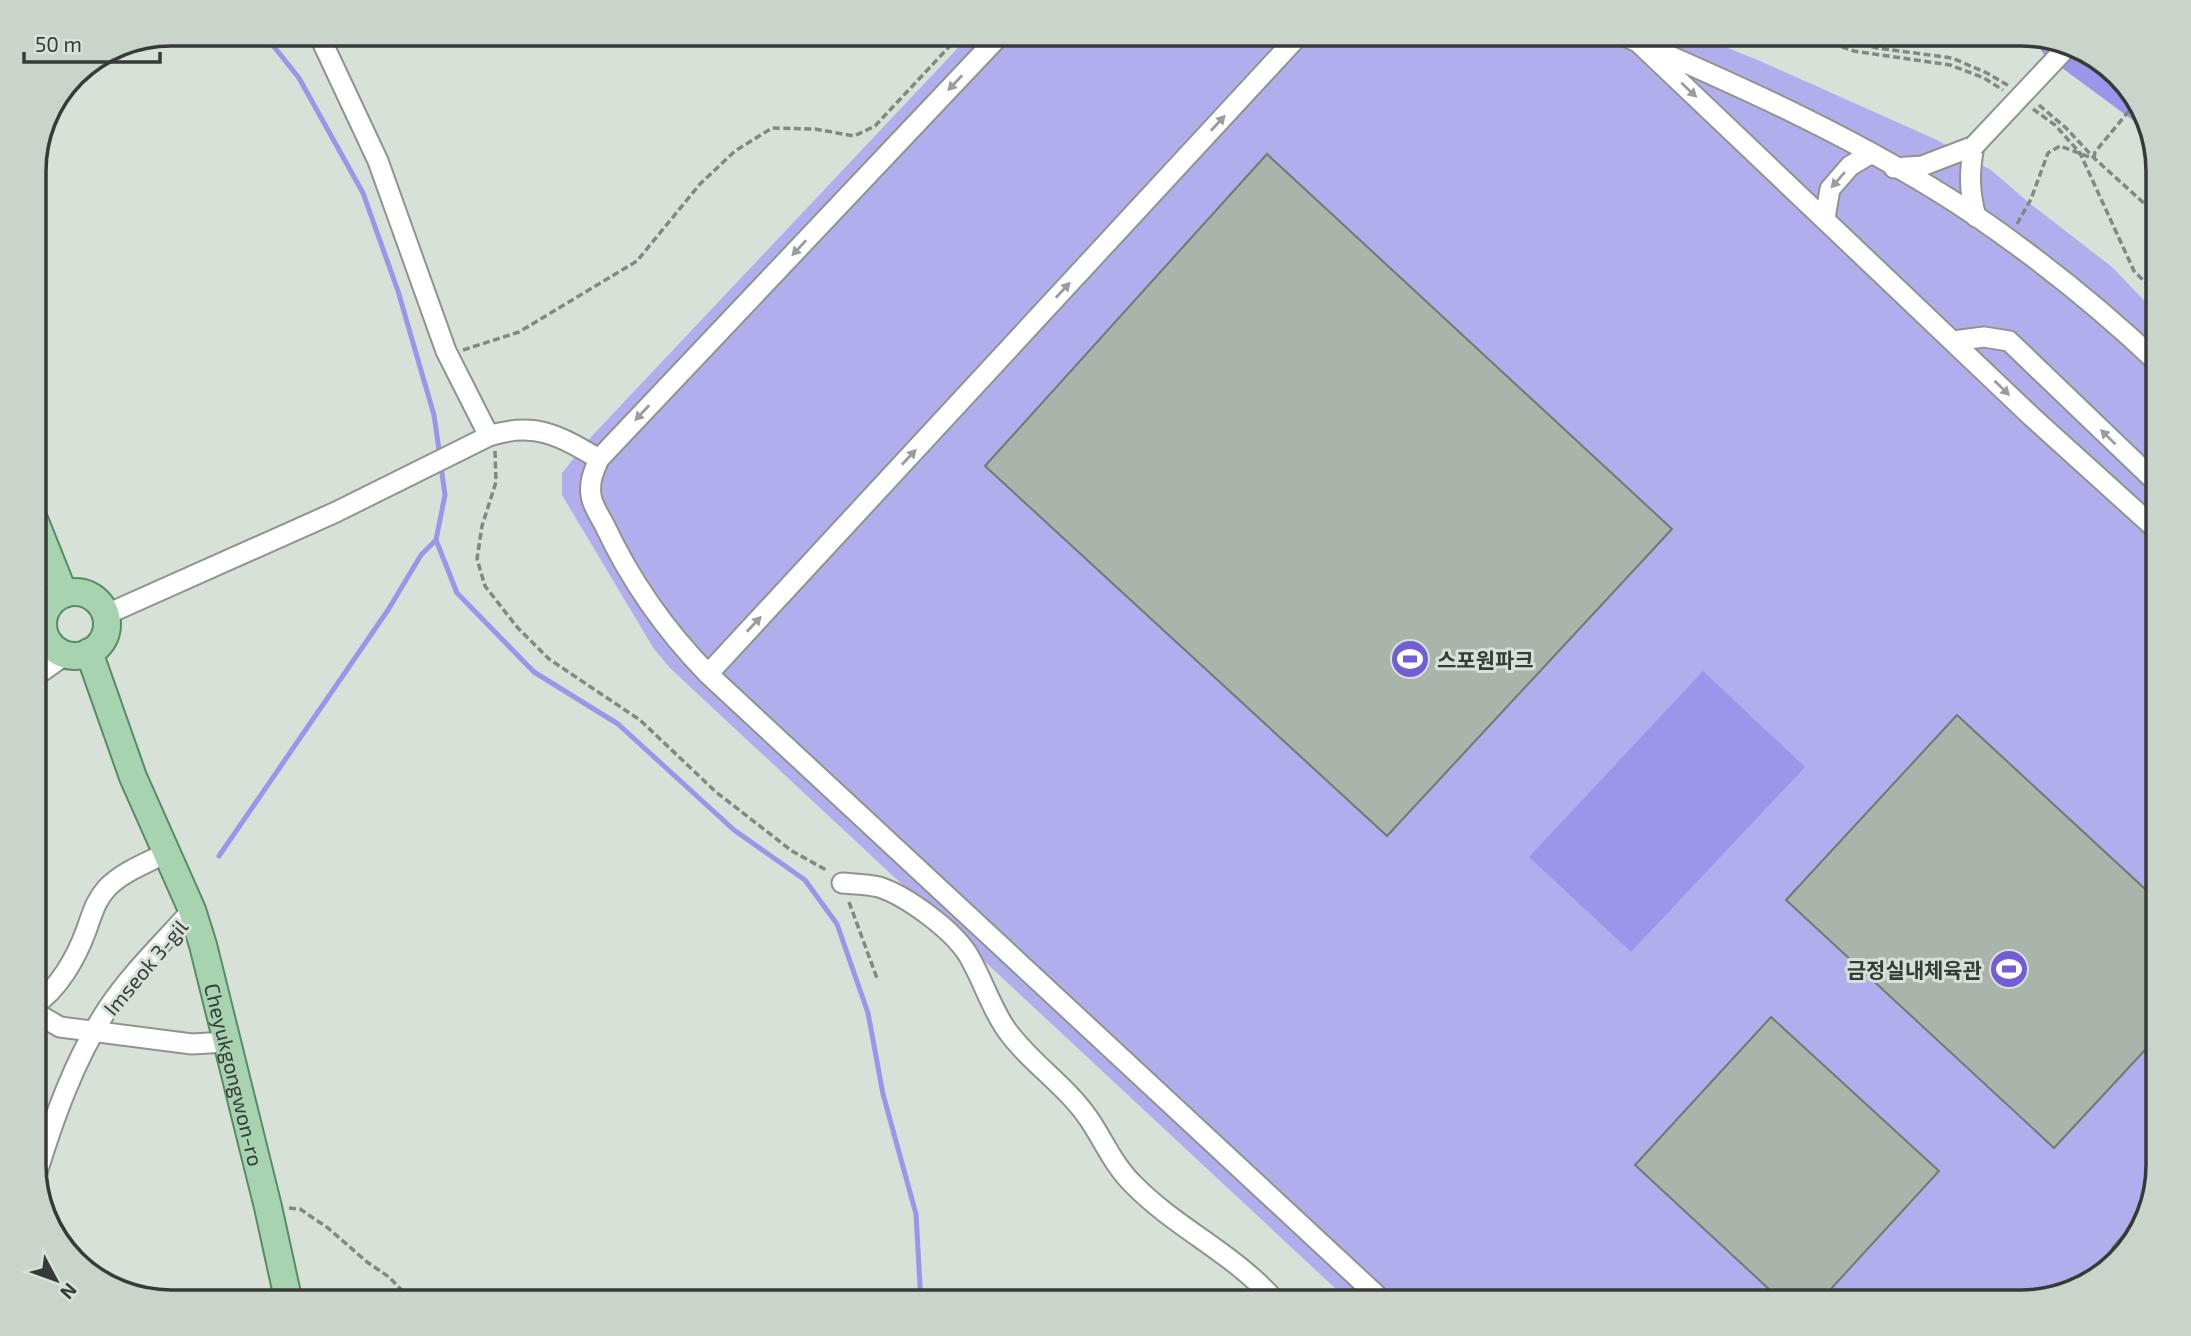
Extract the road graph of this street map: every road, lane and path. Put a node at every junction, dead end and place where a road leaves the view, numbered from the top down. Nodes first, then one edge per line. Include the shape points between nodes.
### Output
1 (324, 46) edge
2 (950, 46) edge
3 (990, 46) edge
4 (1289, 46) edge
5 (1642, 46) edge
6 (1646, 46) edge
7 (1870, 46) edge
8 (2062, 53) edge
9 (2009, 86) dead end
10 (2031, 99) dead end
11 (2130, 110) edge
12 (1974, 146) junction
13 (1870, 154) junction
14 (2094, 158) junction
15 (1894, 167) junction
16 (2145, 203) edge
17 (1976, 216) junction
18 (1825, 218) junction
19 (2016, 225) dead end
20 (1953, 341) junction
21 (2145, 351) edge
22 (450, 359) junction
23 (484, 439) junction
24 (599, 459) junction
25 (2145, 472) edge
26 (2145, 520) edge
27 (46, 549) edge
28 (64, 594) junction
29 (46, 610) edge
30 (105, 615) junction
31 (46, 640) edge
32 (77, 653) junction
33 (46, 670) edge
34 (708, 674) junction
35 (167, 852) junction
36 (842, 883) junction
37 (192, 910) junction
38 (878, 981) dead end
39 (46, 996) edge
40 (46, 1019) edge
41 (94, 1031) junction
42 (227, 1042) junction
43 (46, 1146) edge
44 (268, 1207) junction
45 (286, 1290) edge
46 (402, 1290) edge
47 (1265, 1290) edge
48 (1371, 1290) edge

1 - 22 street via 378,161
2 - 22 path via 875,126 854,136 772,128 735,151 700,184 637,261 519,332 465,349
3 -> 24 street
34 -> 4 street
5 -> 18 street
6 - 13 street
7 - 9 path via 1952,58
8 - 12 street, bridge
10 - 14 path
11 - 14 path
12 - 15 street via 1923,166
12 - 17 street via 1969,172
13 - 15 street
13 -> 18 street via 1850,166 1830,189
14 - 16 path
14 - 19 path via 2060,146 2048,153
15 - 17 street
17 - 21 street via 2098,308
18 - 20 street
25 -> 20 street via 2008,341 1984,337
20 -> 26 street
22 - 23 street
23 - 24 street via 507,430 529,429 560,436
23 - 30 street
23 - 36 path via 496,456 496,481 477,559 485,586 517,627 549,659 640,720 748,818
24 - 34 street via 591,478 591,497 621,560 659,619
27 - 28 main road
28 - 29 main road
28 - 30 main road via 86,594 98,602
30 - 32 main road via 104,637
31 - 32 main road
32 - 33 street
32 - 35 main road, Cheyukgongwon-ro
34 - 48 street
35 - 37 main road, Cheyukgongwon-ro
35 - 39 street via 108,887 67,968
36 - 38 path
36 - 47 street via 878,887 906,900 940,926 967,953 999,1019 1019,1048 1089,1118 1133,1184
37 - 41 street, Imseok 3-gil via 124,987
37 - 42 main road, Cheyukgongwon-ro
40 - 41 street via 60,1027
41 - 42 street via 192,1044
41 - 43 street, Imseok 3-gil via 62,1098
42 - 44 main road, Cheyukgongwon-ro
44 - 45 main road, Cheyukgongwon-ro
44 - 46 path via 300,1209

